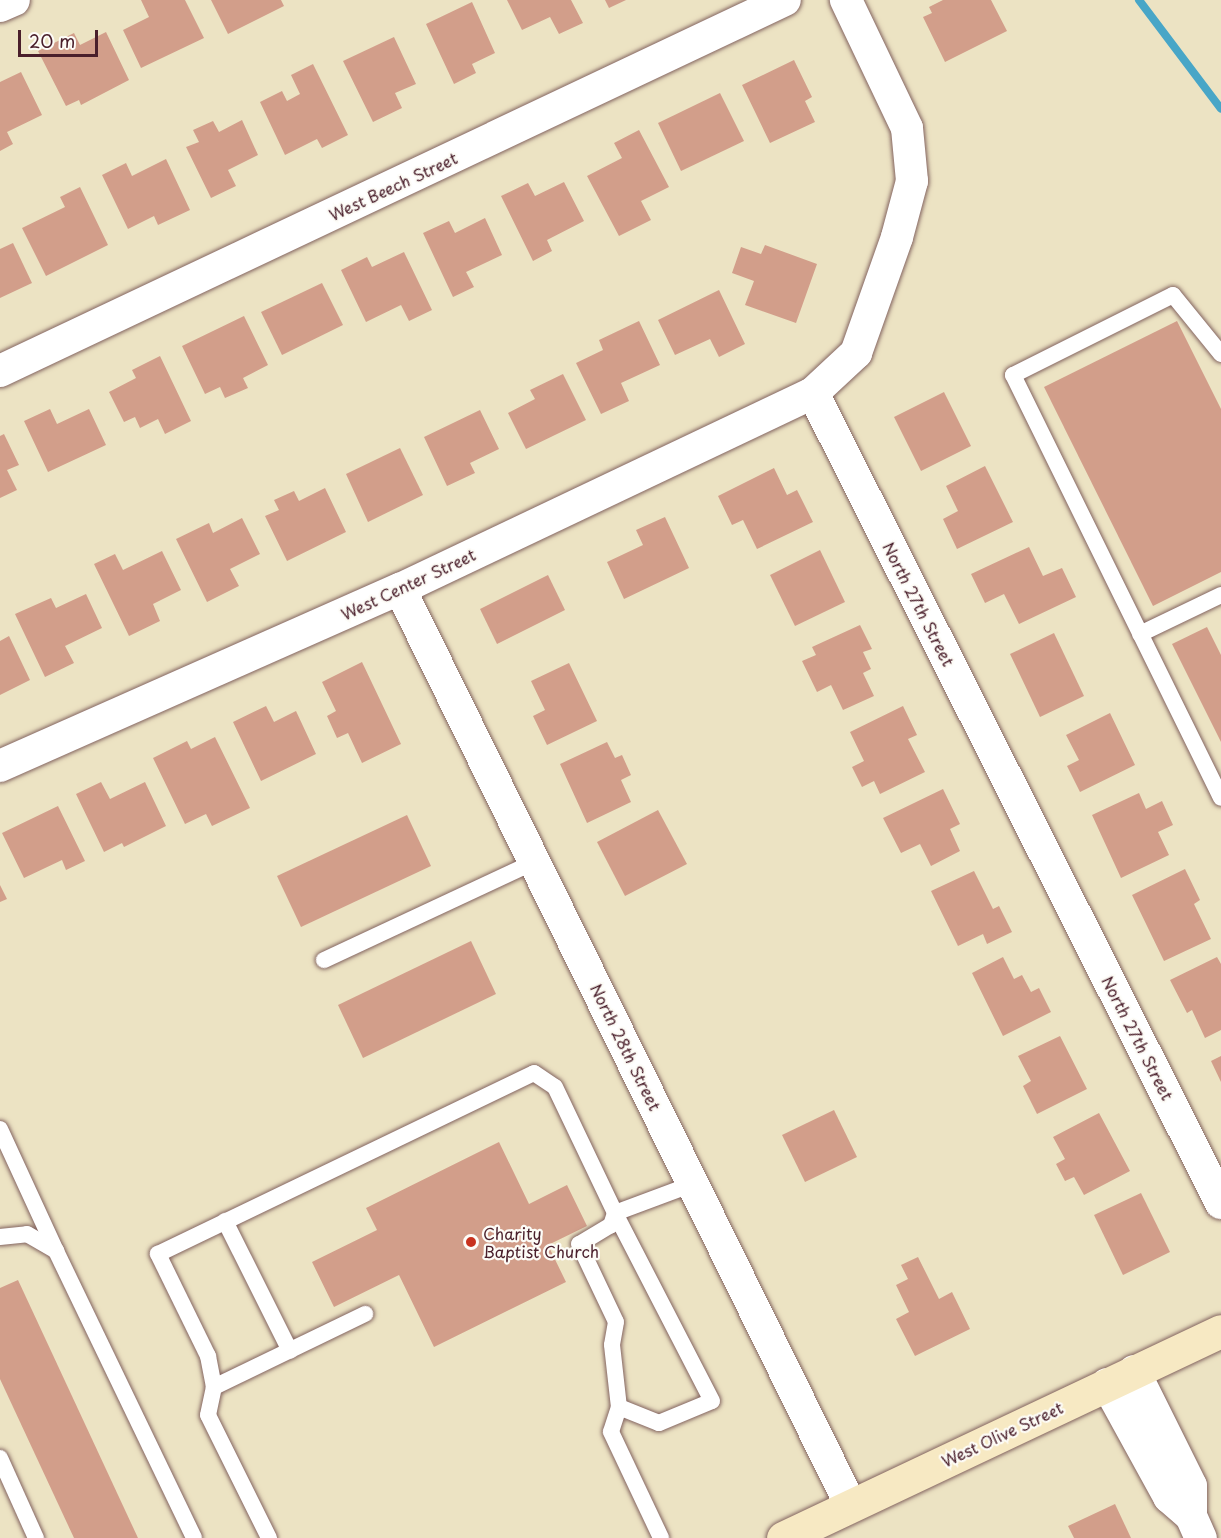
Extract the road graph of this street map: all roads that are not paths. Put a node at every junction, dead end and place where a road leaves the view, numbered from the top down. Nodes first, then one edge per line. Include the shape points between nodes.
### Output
1 (14, 0) edge
2 (785, 0) edge
3 (846, 0) edge
4 (0, 6) edge
5 (1221, 354) edge
6 (0, 371) edge
7 (813, 393) junction
8 (400, 589) junction
9 (1220, 597) edge
10 (1140, 634) junction
11 (0, 766) edge
12 (1221, 798) edge
13 (534, 862) junction
14 (324, 960) dead end
15 (0, 1129) edge
16 (693, 1184) junction
17 (1221, 1203) edge
18 (615, 1213) junction
19 (225, 1221) junction
20 (0, 1237) edge
21 (56, 1251) junction
22 (365, 1314) dead end
23 (1221, 1331) edge
24 (290, 1351) junction
25 (1120, 1378) junction
26 (214, 1387) junction
27 (619, 1407) junction
28 (0, 1458) edge
29 (851, 1506) junction
30 (1196, 1527) edge
31 (36, 1538) edge
32 (194, 1538) edge
33 (269, 1538) edge
34 (661, 1538) edge
35 (783, 1538) edge

1 - 4 street
2 - 6 street, West Beech Street
3 - 7 street via 908,128 912,181 897,237 856,353
5 - 10 lane via 1173,295 1013,375
7 - 8 street, West Center Street
7 - 17 street, North 27th Street
8 - 11 street, West Center Street
8 - 13 street, North 28th Street
9 - 10 lane
10 - 12 lane
13 - 14 lane
13 - 16 street, North 28th Street
15 - 21 lane
16 - 18 lane
16 - 29 street, North 28th Street
18 - 19 lane via 555,1087 534,1073
18 - 27 lane via 611,1225 579,1244 616,1322 612,1345
18 - 27 lane via 711,1401 659,1423
19 - 24 lane
19 - 26 lane via 158,1254 208,1356
20 - 21 lane via 27,1233
21 - 32 lane
22 - 24 lane
23 - 25 main road, West Olive Street
24 - 26 lane
25 - 29 main road, West Olive Street
25 - 30 street via 1169,1497
26 - 33 lane via 208,1415
27 - 34 lane via 611,1432
28 - 31 lane
29 - 35 main road, West Olive Street

